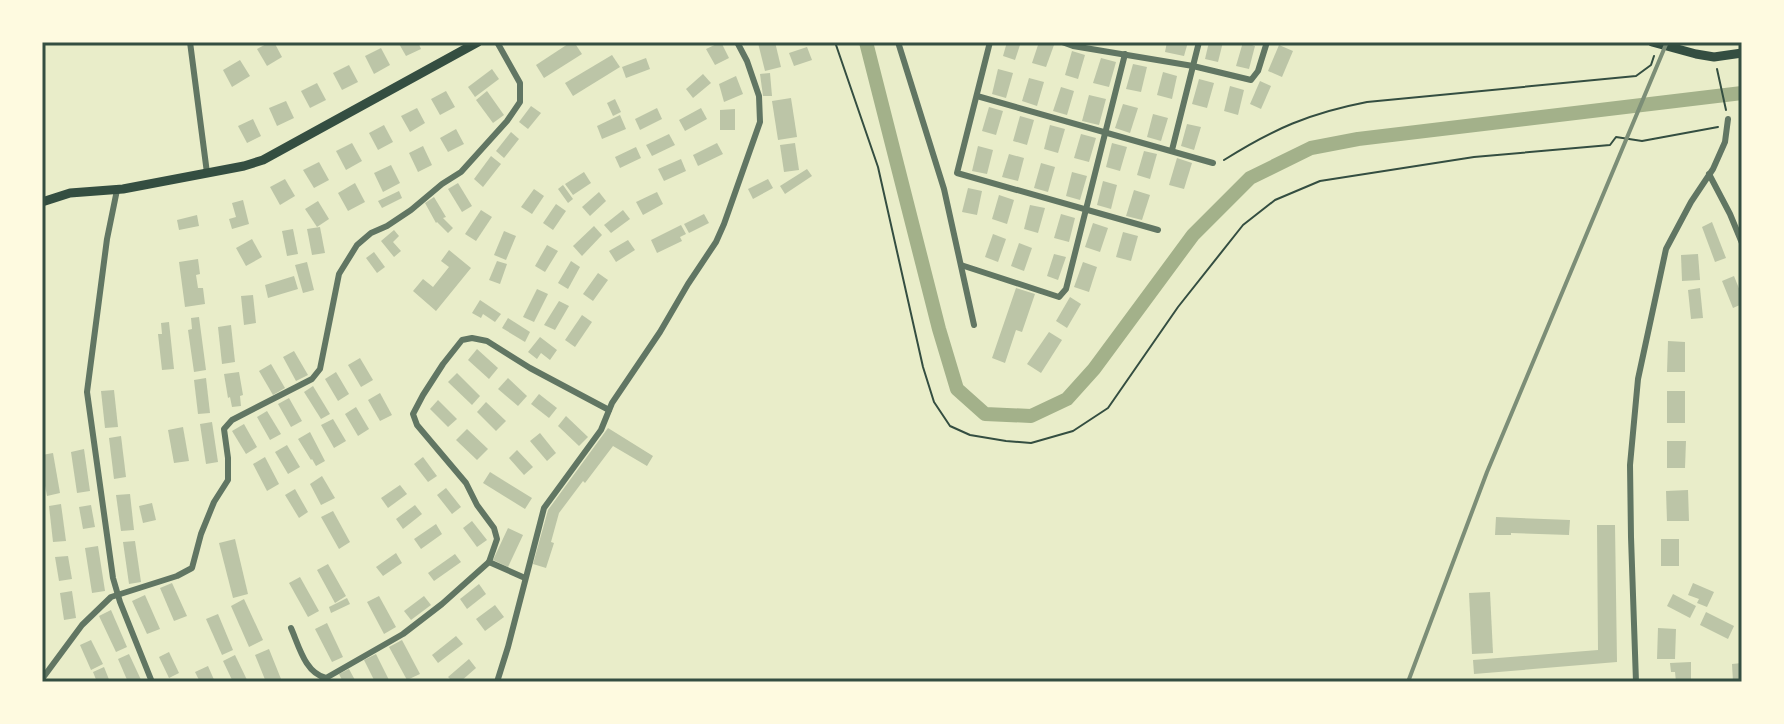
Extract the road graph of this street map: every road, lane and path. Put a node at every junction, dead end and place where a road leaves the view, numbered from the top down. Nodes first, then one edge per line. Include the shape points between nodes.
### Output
1 (190, 42) edge
2 (478, 42) edge
3 (497, 42) edge
4 (737, 42) edge
5 (835, 42) edge
6 (898, 42) edge
7 (990, 42) edge
8 (1062, 42) edge
9 (1199, 42) edge
10 (1267, 42) edge
11 (1656, 43) edge
12 (1742, 53) edge
13 (1125, 54) junction
14 (1193, 66) junction
15 (1718, 75) dead end
16 (977, 96) junction
17 (1727, 123) junction
18 (1106, 132) junction
19 (1172, 150) junction
20 (1215, 164) joint
21 (207, 173) junction
22 (1709, 174) junction
23 (117, 190) junction
24 (42, 202) edge
25 (1085, 210) junction
26 (1158, 230) dead end
27 (1742, 243) edge
28 (961, 265) junction
29 (974, 325) dead end
30 (609, 410) junction
31 (489, 562) junction
32 (525, 578) junction
33 (118, 594) junction
34 (291, 628) dead end
35 (42, 679) edge
36 (152, 682) edge
37 (497, 682) edge
38 (1636, 682) edge

1 - 21 street
2 - 21 main road via 263,160
3 - 33 street via 520,83 520,102 507,121 461,172 357,245 339,274 320,369 312,379 224,429 228,480 201,534 192,568
4 - 30 street via 759,96 760,122 716,242
5 - 17 path via 878,167 934,402 950,426 1006,441 1031,443 1073,431 1108,408 1243,225 1286,195 1320,181 1474,157 1610,145 1616,137 1642,141
6 - 28 street via 944,189
7 - 16 street
8 - 13 street
9 - 14 street
10 - 14 street via 1251,80
11 - 12 main road via 1714,57
11 - 20 path via 1651,65 1636,76 1330,109 1293,122
13 - 14 street
13 - 18 street
14 - 19 street
15 - 17 path
16 - 18 street
16 - 25 street via 957,173
17 - 22 street via 1725,142
18 - 19 street
18 - 25 street
19 - 20 street
21 - 23 main road
22 - 27 street
22 - 38 street via 1666,249 1638,379 1630,465
23 - 24 main road via 70,193
23 - 33 street via 87,392
25 - 26 street
25 - 28 street via 1066,289 1059,297
28 - 29 street
30 - 31 street via 487,341 462,340 413,414 494,528 497,539
30 - 32 street via 601,430 544,508
31 - 32 street
31 - 34 street via 403,634 326,678 310,670
32 - 37 street
33 - 35 street via 82,625
33 - 36 street

